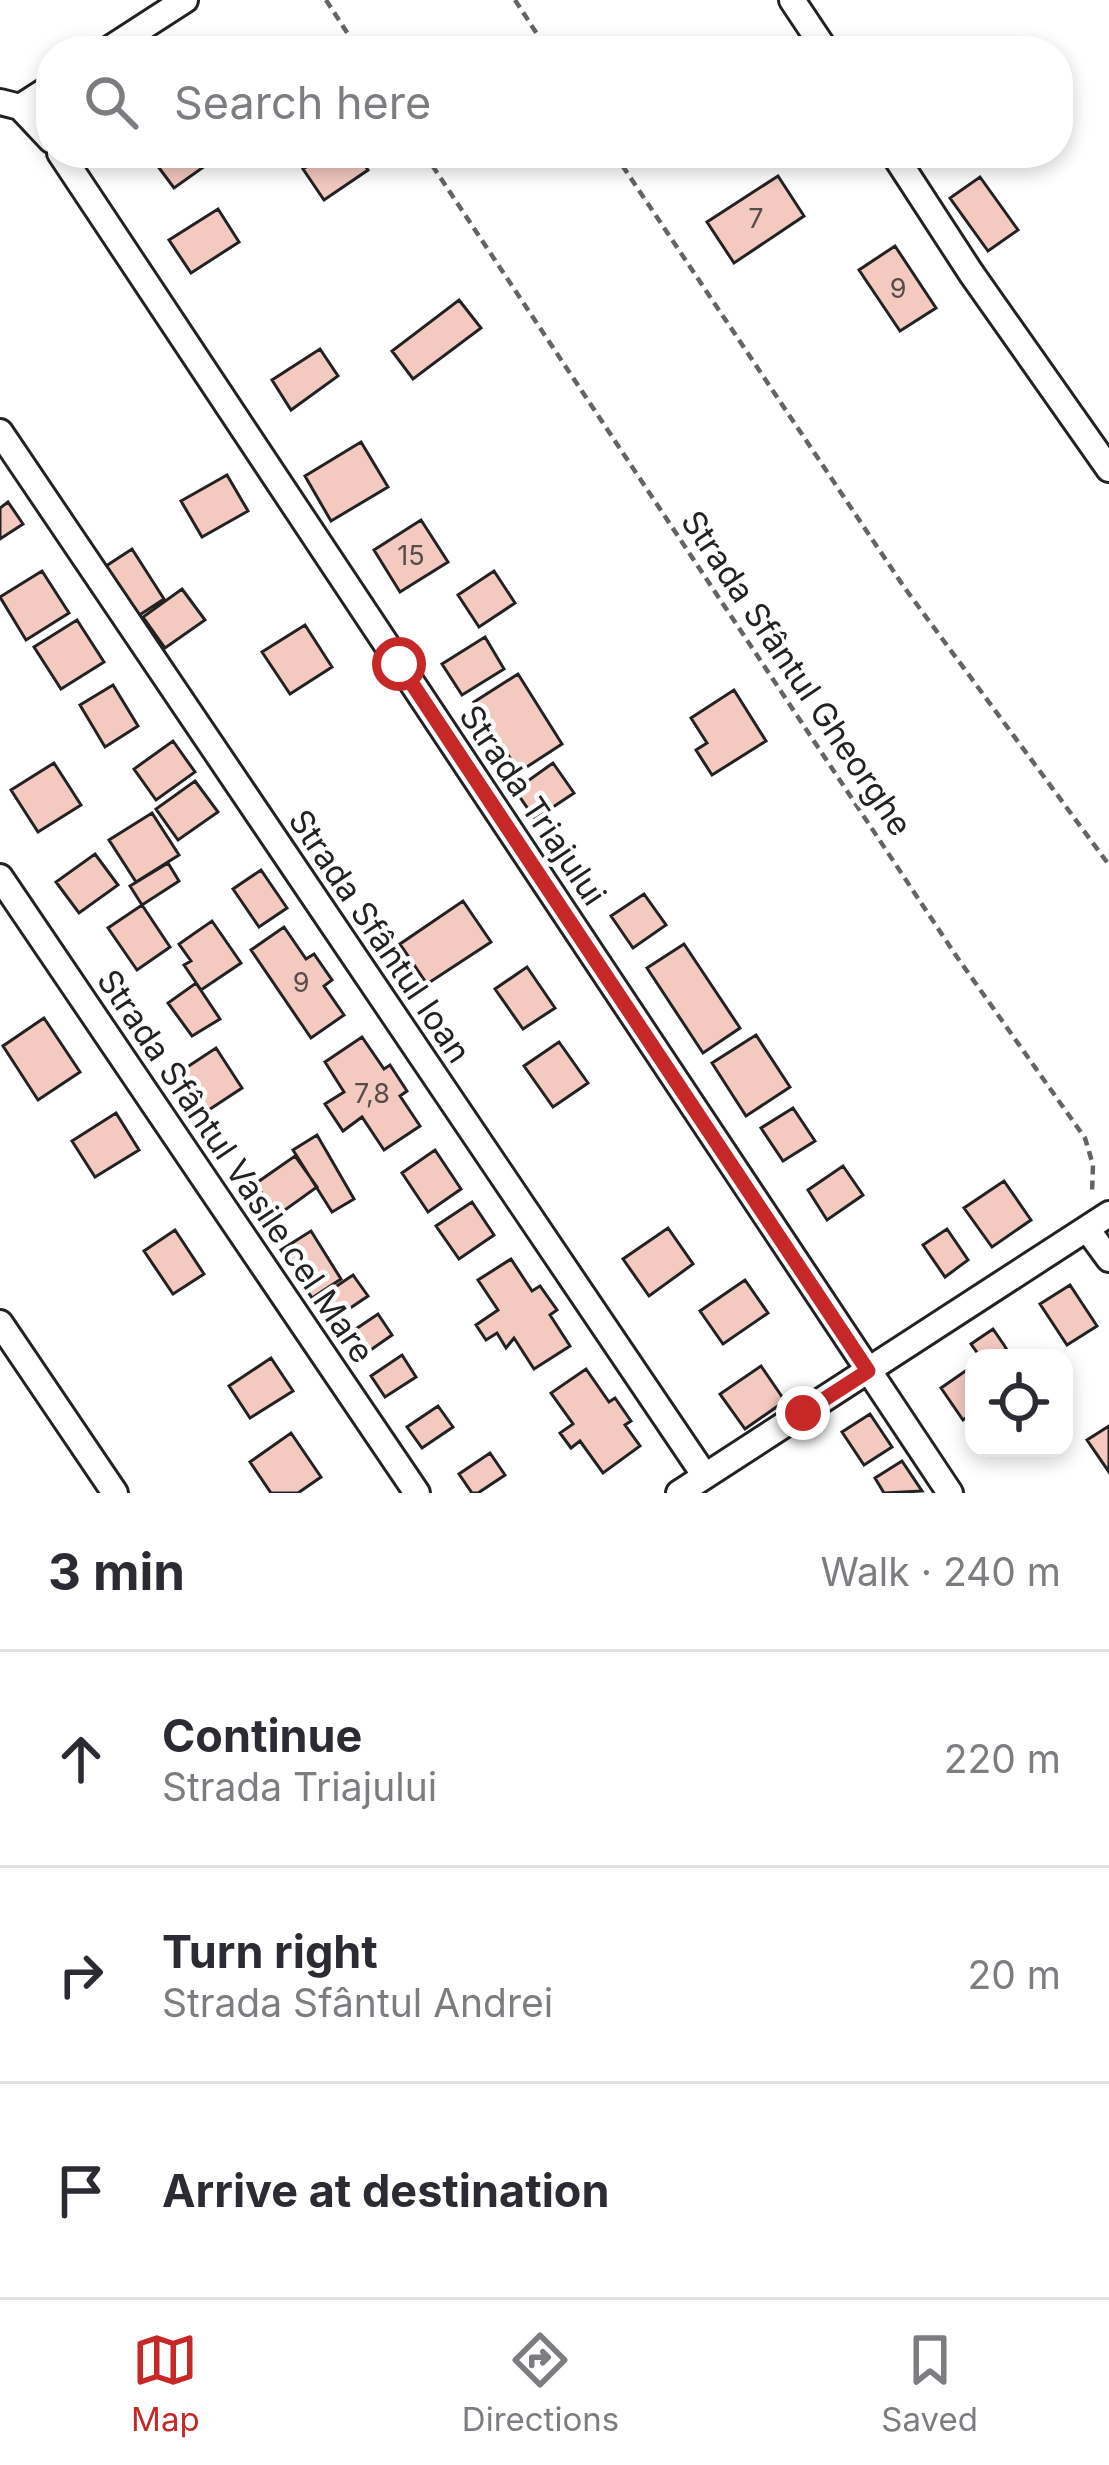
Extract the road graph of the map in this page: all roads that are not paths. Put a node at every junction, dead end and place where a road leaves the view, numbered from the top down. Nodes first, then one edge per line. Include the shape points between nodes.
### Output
1 (185, 0) edge
2 (792, 0) edge
3 (129, 36) edge
4 (816, 36) edge
5 (10, 105) edge
6 (36, 127) edge
7 (70, 168) edge
8 (902, 168) edge
9 (0, 432) edge
10 (1109, 469) edge
11 (0, 877) edge
12 (1109, 1214) edge
13 (1087, 1229) junction
14 (1109, 1259) edge
15 (0, 1323) edge
16 (868, 1371) junction
17 (705, 1476) junction
18 (115, 1493) edge
19 (417, 1493) edge
20 (679, 1493) edge
21 (950, 1493) edge

1 - 3 street
2 - 4 street
5 - 6 street
7 - 16 street, Strada Triajului
8 - 10 street
9 - 17 street, Strada Sfântul Ioan
11 - 19 street, Strada Sfântul Vasile cel Mare
12 - 13 street
13 - 14 street
13 - 16 street
15 - 18 street
16 - 17 street
16 - 21 street, Strada Triajului
17 - 20 street

